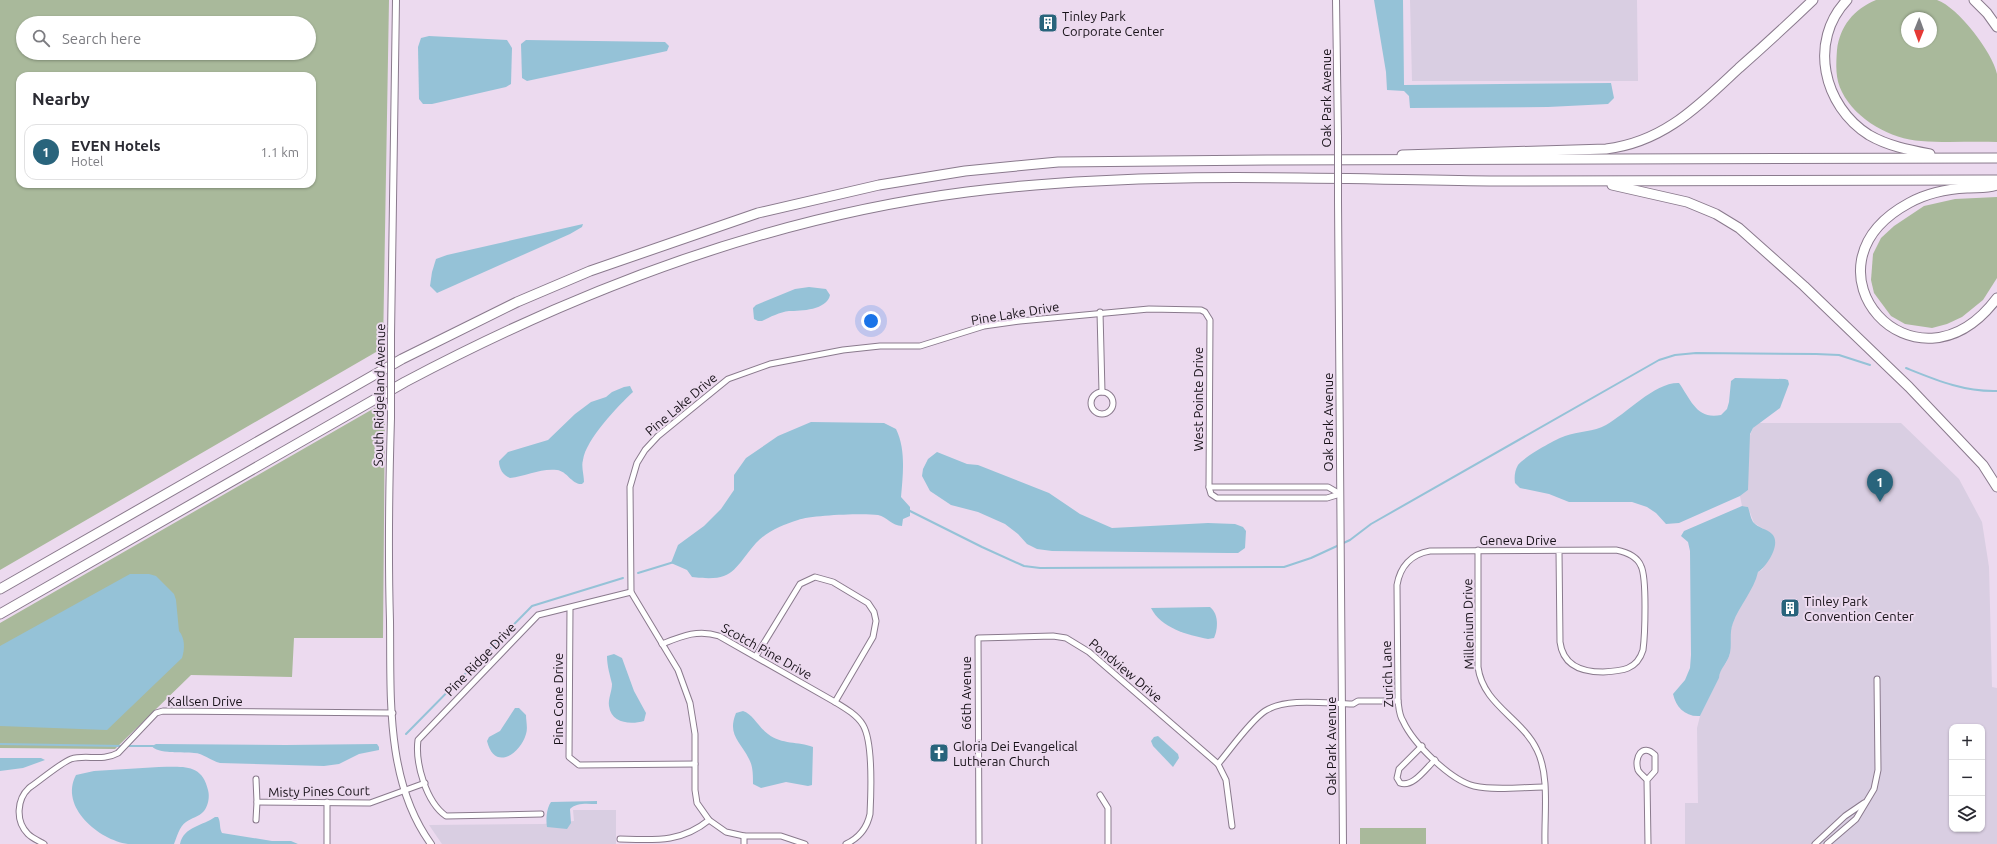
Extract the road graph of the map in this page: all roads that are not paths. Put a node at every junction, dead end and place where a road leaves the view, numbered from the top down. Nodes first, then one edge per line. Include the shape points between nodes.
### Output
1 (396, 0) edge
2 (1336, 0) edge
3 (1814, 0) edge
4 (1847, 0) edge
5 (1974, 0) edge
6 (1997, 27) edge
7 (1949, 158) junction
8 (1997, 158) edge
9 (1351, 160) junction
10 (1997, 180) edge
11 (1597, 181) junction
12 (1997, 185) edge
13 (1997, 298) edge
14 (1100, 312) junction
15 (1205, 312) joint
16 (1102, 392) junction
17 (1209, 487) junction
18 (1997, 488) edge
19 (1340, 494) junction
20 (1478, 550) junction
21 (1559, 551) junction
22 (1398, 578) joint
23 (0, 589) edge
24 (631, 592) junction
25 (570, 608) junction
26 (0, 614) edge
27 (978, 638) joint
28 (662, 644) junction
29 (756, 656) junction
30 (1877, 679) dead end
31 (1398, 701) junction
32 (835, 702) junction
33 (1342, 704) junction
34 (393, 713) junction
35 (1422, 746) junction
36 (1435, 760) junction
37 (695, 764) junction
38 (1218, 764) junction
39 (256, 779) dead end
40 (1647, 780) junction
41 (425, 783) junction
42 (1544, 787) junction
43 (404, 790) junction
44 (1100, 796) dead end
45 (256, 802) junction
46 (327, 802) junction
47 (1865, 802) junction
48 (541, 814) dead end
49 (256, 820) dead end
50 (709, 820) junction
51 (1232, 826) dead end
52 (744, 836) junction
53 (620, 839) dead end
54 (44, 844) edge
55 (327, 844) edge
56 (431, 844) edge
57 (744, 844) edge
58 (805, 844) edge
59 (846, 844) edge
60 (979, 844) edge
61 (1108, 844) edge
62 (1342, 844) edge
63 (1545, 844) edge
64 (1648, 844) edge
65 (1815, 844) edge
66 (1827, 844) edge

1 - 34 street, South Ridgeland Avenue, bridge via 388,530
2 - 19 street, Oak Park Avenue, bridge
3 - 9 highway via 1680,120 1652,137 1636,143 1606,149 1418,153
4 - 7 highway via 1836,14 1829,30 1824,57 1832,94 1841,108 1861,129 1881,141
5 - 6 highway
7 - 8 highway
7 - 9 highway
9 - 23 highway via 1058,162 965,171 879,185 758,213 590,271 517,302 448,336 395,363
10 - 11 highway
11 - 18 highway via 1687,202 1716,214 1738,228 1804,286 1909,386 1980,462
11 - 26 highway via 1248,179 1060,184 967,192 884,206 763,234 597,291 455,355
12 - 13 highway via 1946,190 1919,198 1901,208 1872,233 1864,250 1860,273 1865,296 1876,315 1891,328 1910,336 1931,338 1949,335 1980,317
14 - 15 street, Pine Lake Drive via 1154,309 1196,309
14 - 16 street
14 - 24 street, Pine Lake Drive via 984,326 920,346 880,346 843,350 770,364 728,379 658,436 637,463 630,487
15 - 17 street, West Pointe Drive via 1210,320
16 - 16 street via 1096,394 1092,403 1094,409 1101,413 1108,412 1113,405 1111,396
17 - 19 street via 1328,487
17 - 19 street via 1211,494 1217,498 1327,498
19 - 33 street, Oak Park Avenue
20 - 21 street, Geneva Drive
20 - 22 street, Geneva Drive via 1424,552 1407,563
20 - 42 street, Millenium Drive via 1480,677 1490,698 1533,742 1542,763
21 - 21 street, Geneva Drive via 1623,551 1639,562 1642,570 1643,645 1638,660 1630,668 1584,671 1569,662 1560,647
22 - 31 street, Zurich Lane
24 - 25 street, Pine Ridge Drive
24 - 28 street
25 - 37 street, Pine Cone Drive via 569,757 579,765
25 - 41 street, Pine Ridge Drive via 538,615 418,740 416,755
27 - 38 street, Pondview Drive via 1053,636 1079,644
27 - 60 street, 66th Avenue
28 - 29 street, Scotch Pine Drive via 684,635 704,632 719,636
28 - 37 street via 678,670 690,703 695,734
29 - 32 street, Scotch Pine Drive
29 - 32 street via 800,584 816,577 833,582 868,603 876,621 873,637
30 - 47 street via 1878,770 1874,789
31 - 33 street via 1358,701 1353,704
31 - 35 street, Zurich Lane via 1403,722
32 - 59 street, Scotch Pine Drive via 851,712 863,724 869,744 868,820 861,834
33 - 38 street via 1274,706 1260,716
33 - 62 street, Oak Park Avenue
34 - 43 street, South Ridgeland Avenue via 397,760
34 - 54 street, Kallsen Drive via 156,713 111,757 71,759 23,794 19,808 21,821 27,834
35 - 36 street, Zurich Lane
35 - 36 street via 1399,769 1398,781 1404,785 1410,784
36 - 42 street, Zurich Lane via 1451,774 1474,786
37 - 50 street via 696,800
38 - 51 street via 1226,780
39 - 45 street, Misty Pines Court
40 - 40 street via 1654,771 1655,755 1646,750 1640,752 1637,757 1638,771
40 - 64 street
41 - 43 street
41 - 48 street, Pine Ridge Drive via 436,809 446,816
42 - 63 street, Millenium Drive
43 - 46 street, Misty Pines Court via 370,803
43 - 56 street, South Ridgeland Avenue via 412,811
44 - 61 street via 1108,808
45 - 46 street, Misty Pines Court
45 - 49 street, Misty Pines Court
46 - 55 street
47 - 65 street via 1845,816
47 - 66 street via 1856,819
50 - 52 street via 721,830
50 - 53 street via 672,839
52 - 57 street
52 - 58 street via 781,836

